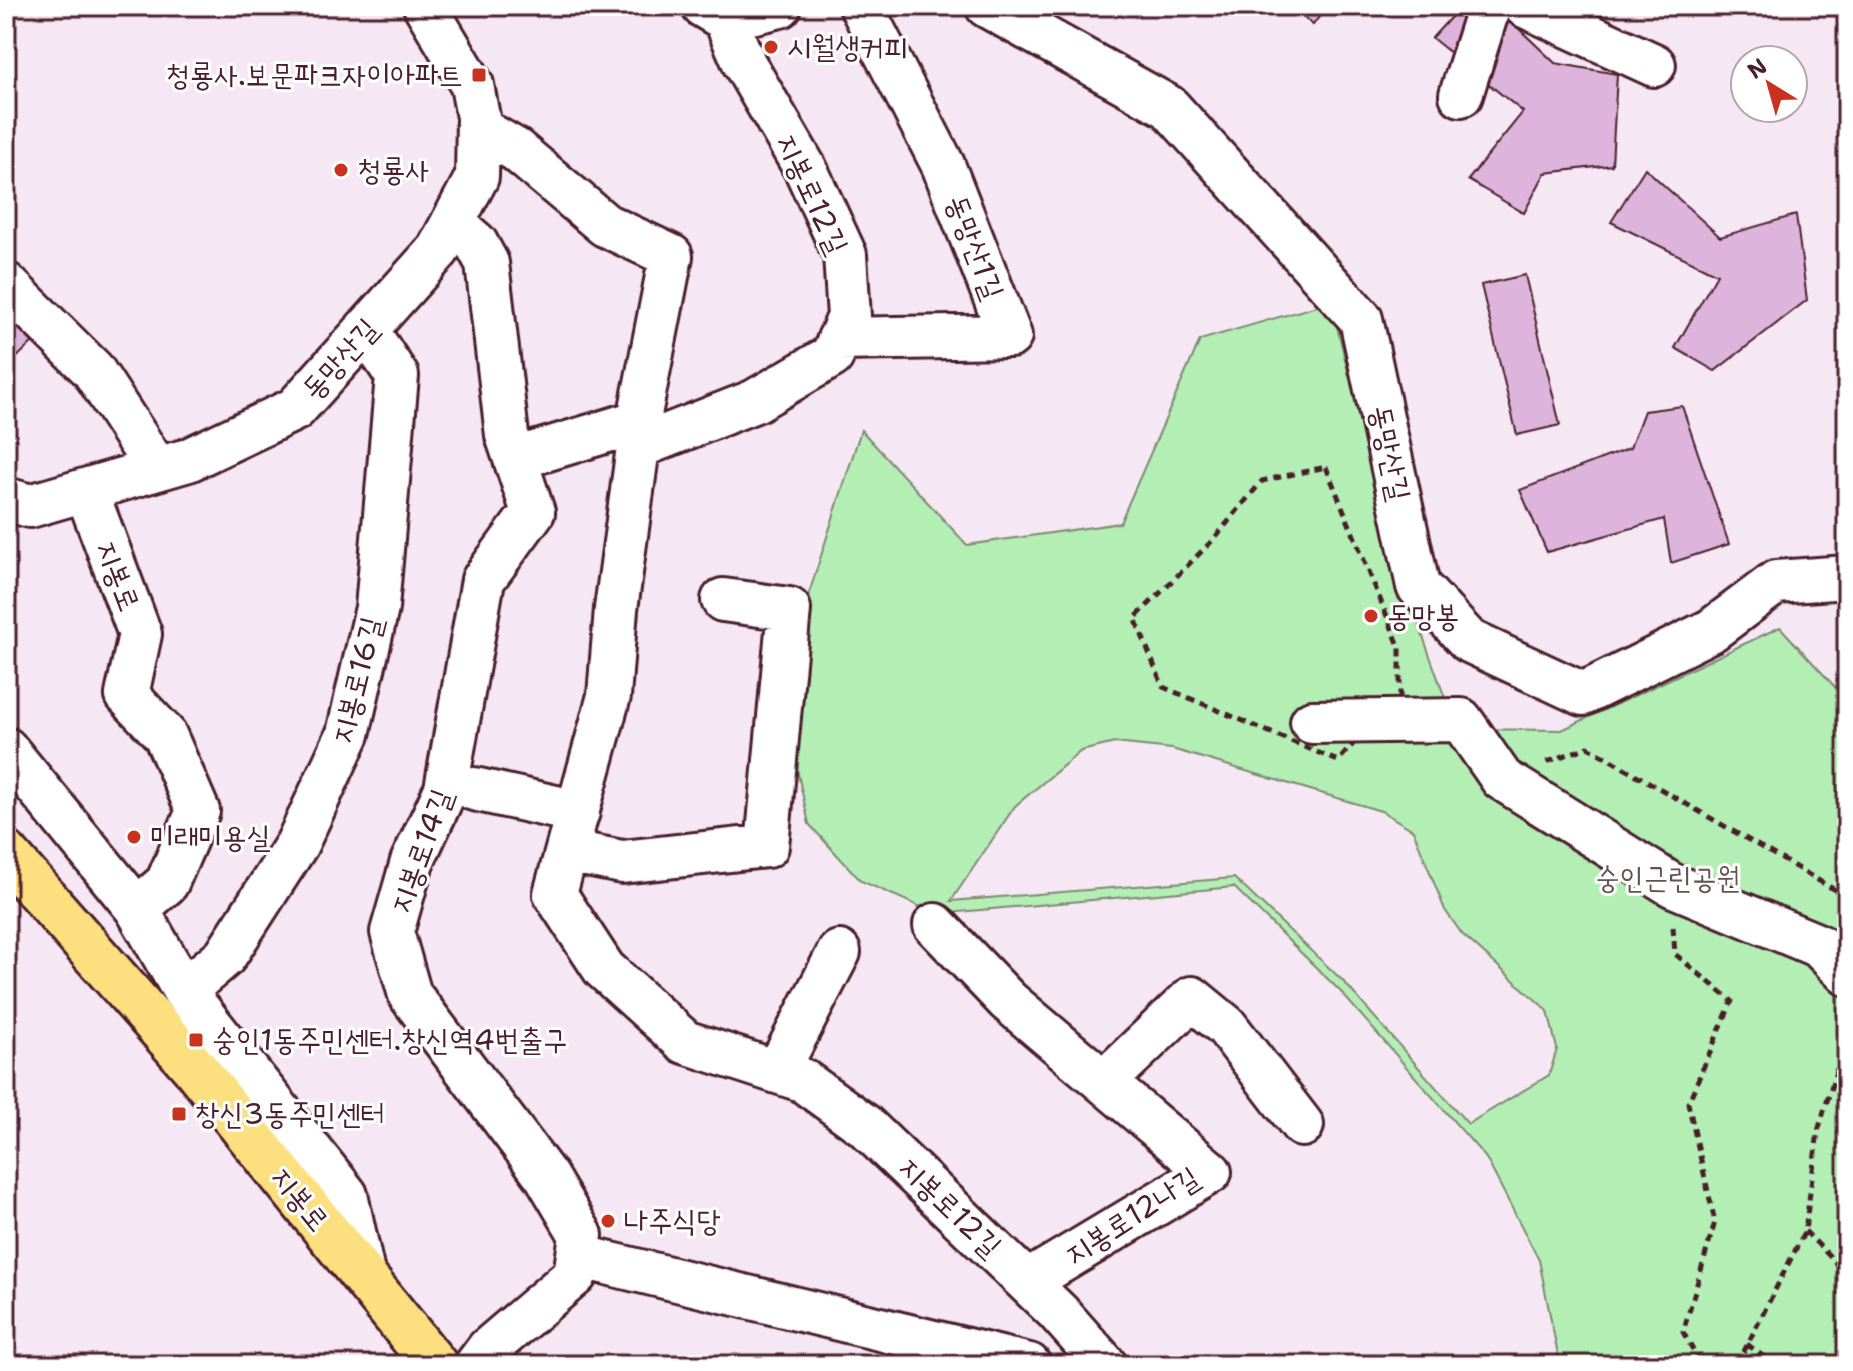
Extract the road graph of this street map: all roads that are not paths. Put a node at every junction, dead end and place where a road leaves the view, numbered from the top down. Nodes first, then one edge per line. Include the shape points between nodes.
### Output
1 (425, 6) edge
2 (780, 6) edge
3 (861, 6) edge
4 (987, 6) edge
5 (1489, 6) edge
6 (1525, 6) edge
7 (714, 12) edge
8 (1654, 65) dead end
9 (1461, 95) dead end
10 (478, 128) junction
11 (453, 223) junction
12 (6, 284) edge
13 (366, 329) junction
14 (839, 339) junction
15 (639, 434) junction
16 (515, 459) junction
17 (157, 469) junction
18 (86, 490) junction
19 (6, 499) edge
20 (1847, 577) edge
21 (723, 600) dead end
22 (1312, 722) dead end
23 (6, 749) edge
24 (474, 789) dead end
25 (572, 832) junction
26 (6, 854) edge
27 (137, 909) junction
28 (935, 925) dead end
29 (839, 952) dead end
30 (1847, 974) edge
31 (184, 991) junction
32 (777, 1072) junction
33 (1104, 1082) junction
34 (1302, 1125) dead end
35 (578, 1256) junction
36 (364, 1278) junction
37 (1027, 1282) junction
38 (893, 1349) edge
39 (435, 1365) edge
40 (476, 1365) edge
41 (1029, 1365) edge
42 (1105, 1365) edge

1 - 10 street, 동망산길 via 472,85
2 - 7 street
3 - 14 street, 동망산1길 via 943,165 1010,336
4 - 20 street, 동망산길 via 1169,107 1361,319 1418,586 1469,641 1583,694 1712,630 1776,582
5 - 9 street
6 - 8 street
7 - 14 street, 지봉로12길 via 806,170 845,255 849,317
10 - 11 street, 동망산길 via 477,177
10 - 15 street, 지봉로12길 via 516,150 605,225 671,256
11 - 13 street, 동망산길 via 438,250
11 - 16 street, 지봉로14길 via 476,243 487,263 507,435
12 - 17 street via 93,370
13 - 17 street, 동망산길 via 295,409 188,460
13 - 31 street, 지봉로16길 via 397,376 377,608 348,734 297,844 225,956
14 - 15 street, 지봉로12길 via 832,356 755,401
15 - 16 street
15 - 25 street, 지봉로12길 via 609,696
16 - 35 street, 지봉로14길 via 533,512 483,580 446,789 412,862 392,932 410,995 546,1176 581,1235
17 - 18 street, 동망산길
18 - 19 street, 동망산길 via 30,506
18 - 27 street, 지봉로 via 140,634 127,695 165,735 198,811 167,883
21 - 25 street via 789,609 767,846 622,862
22 - 30 street via 1461,720 1502,779 1672,885 1819,946
23 - 27 street
24 - 25 street
25 - 32 street, 지봉로12길 via 555,894 604,969 685,1042
26 - 36 main road, 지봉로 via 194,1067
27 - 31 street
28 - 33 street, 지봉로12나길 via 1008,1001
29 - 32 street
31 - 36 street via 346,1195
32 - 37 street, 지봉로12길 via 802,1080 864,1125
33 - 34 street via 1192,998 1226,1026
33 - 37 street, 지봉로12나길 via 1210,1172
35 - 38 street
35 - 40 street via 575,1275
36 - 39 main road, 지봉로
37 - 42 street, 지봉로12길
38 - 41 street

